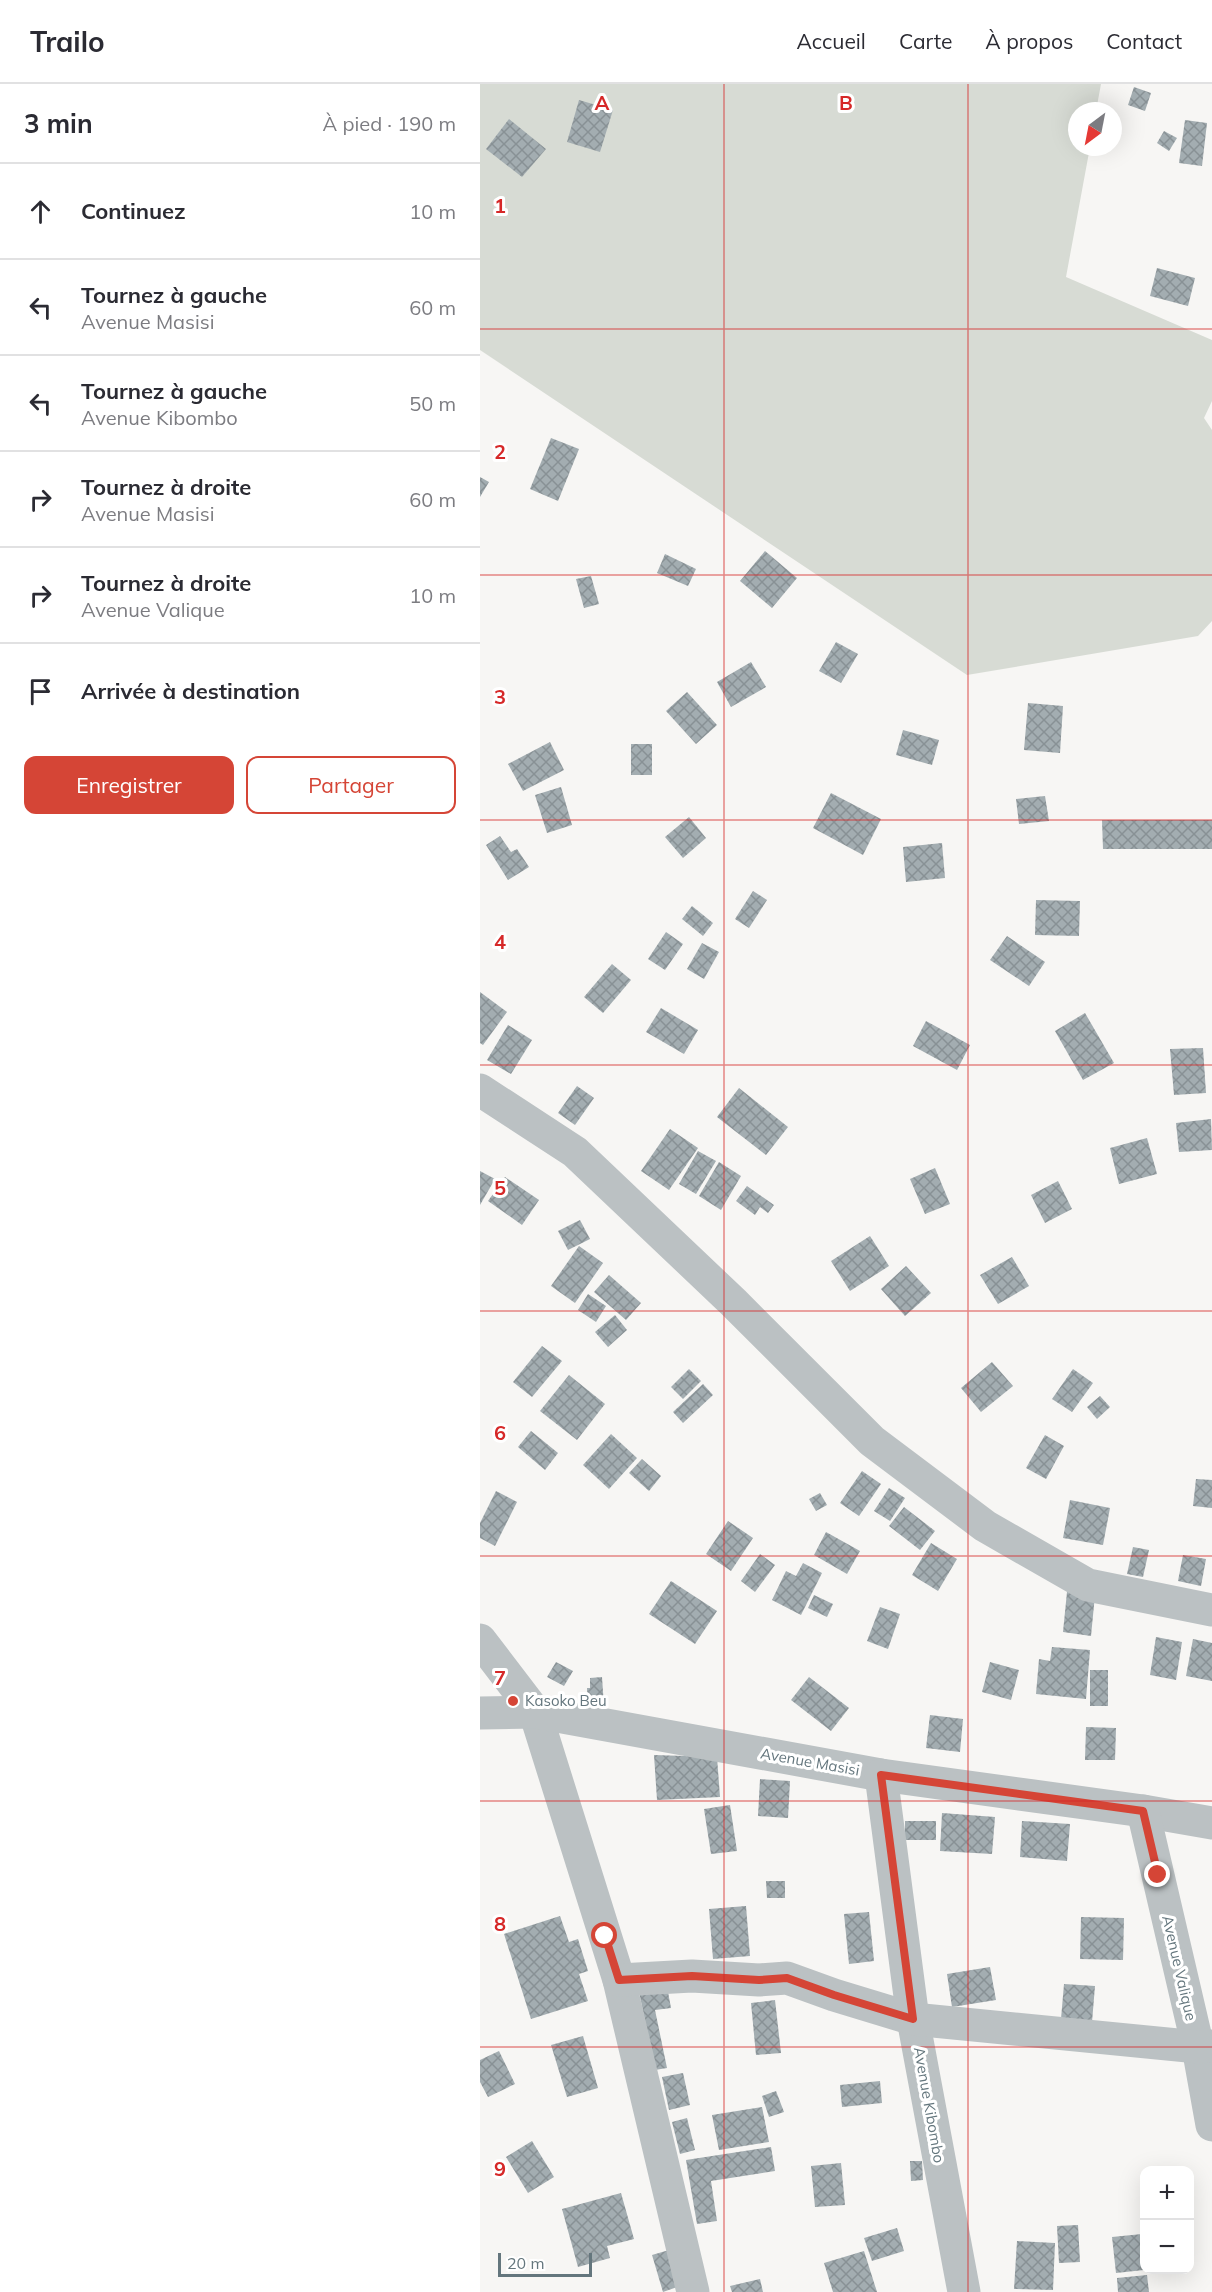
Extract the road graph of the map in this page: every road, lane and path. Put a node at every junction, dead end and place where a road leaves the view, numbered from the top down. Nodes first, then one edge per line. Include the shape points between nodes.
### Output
1 (480, 1090) edge
2 (1212, 1610) edge
3 (480, 1640) edge
4 (535, 1712) junction
5 (480, 1713) edge
6 (881, 1775) junction
7 (1143, 1811) junction
8 (1212, 1823) edge
9 (619, 1980) junction
10 (913, 2019) junction
11 (1205, 2047) edge
12 (1212, 2125) edge
13 (693, 2292) edge
14 (964, 2292) edge

1 - 2 street via 575,1152 872,1441 985,1526 1088,1585
3 - 4 street
4 - 5 street, Avenue Masisi
4 - 6 street, Avenue Masisi
4 - 9 street
6 - 7 street, Avenue Masisi
6 - 10 street, Avenue Kibombo
7 - 8 street, Avenue Masisi
7 - 11 street, Avenue Valique
9 - 10 street via 692,1976 787,1978
9 - 13 street
10 - 11 street
10 - 14 street, Avenue Kibombo
11 - 12 street, Avenue Valique

